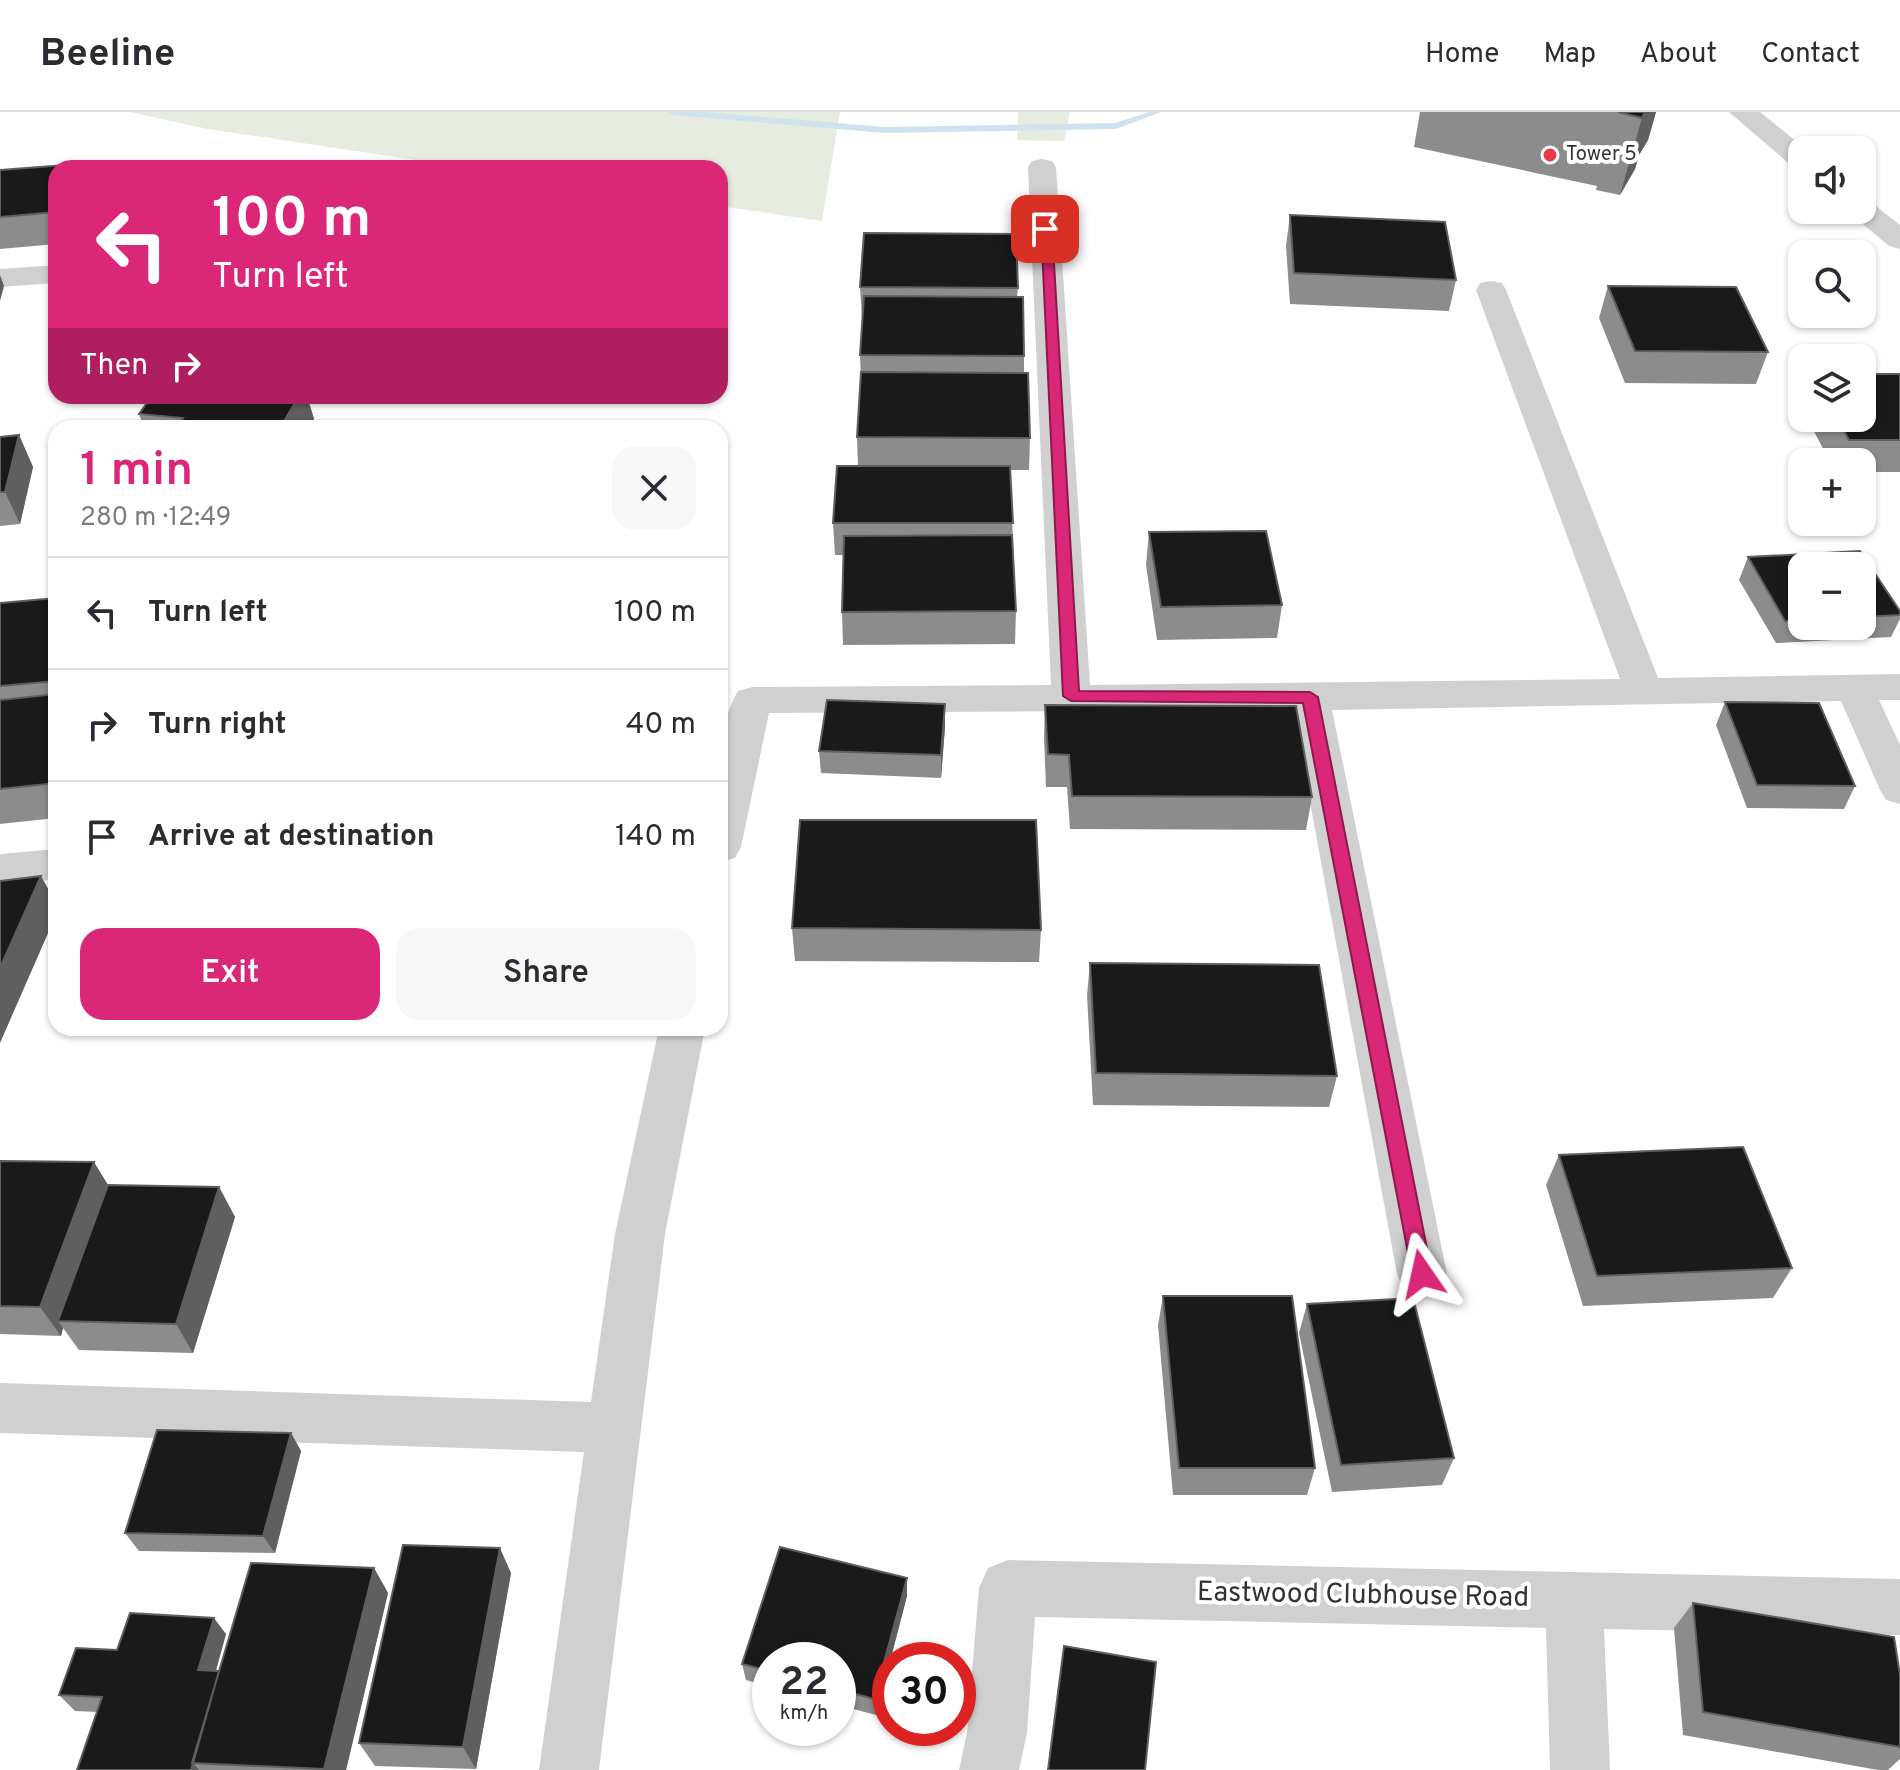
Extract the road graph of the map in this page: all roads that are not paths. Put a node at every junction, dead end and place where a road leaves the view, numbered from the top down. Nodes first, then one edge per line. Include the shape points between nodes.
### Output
1 (1743, 112) edge
2 (1788, 149) edge
3 (1042, 167) dead end
4 (1876, 220) edge
5 (1900, 240) edge
6 (48, 275) edge
7 (0, 278) edge
8 (1491, 290) dead end
9 (1854, 687) junction
10 (1900, 687) edge
11 (1644, 691) junction
12 (1071, 696) junction
13 (1310, 697) junction
14 (1900, 790) edge
15 (728, 791) edge
16 (48, 865) edge
17 (0, 870) edge
18 (680, 1036) edge
19 (1422, 1274) dead end
20 (0, 1408) edge
21 (612, 1428) junction
22 (1574, 1600) junction
23 (1900, 1607) edge
24 (569, 1770) edge
25 (989, 1770) edge
26 (1580, 1770) edge

1 - 2 street
3 - 12 street
4 - 5 street
6 - 7 street
8 - 11 street
9 - 10 street
9 - 11 street
9 - 14 street
11 - 13 street
12 - 13 street
12 - 15 street via 752,700
13 - 19 street
16 - 17 street
18 - 21 street via 640,1234
20 - 21 street
21 - 24 street
22 - 23 street, Eastwood Clubhouse Road
22 - 25 street, Eastwood Clubhouse Road via 1008,1588 997,1733
22 - 26 street

